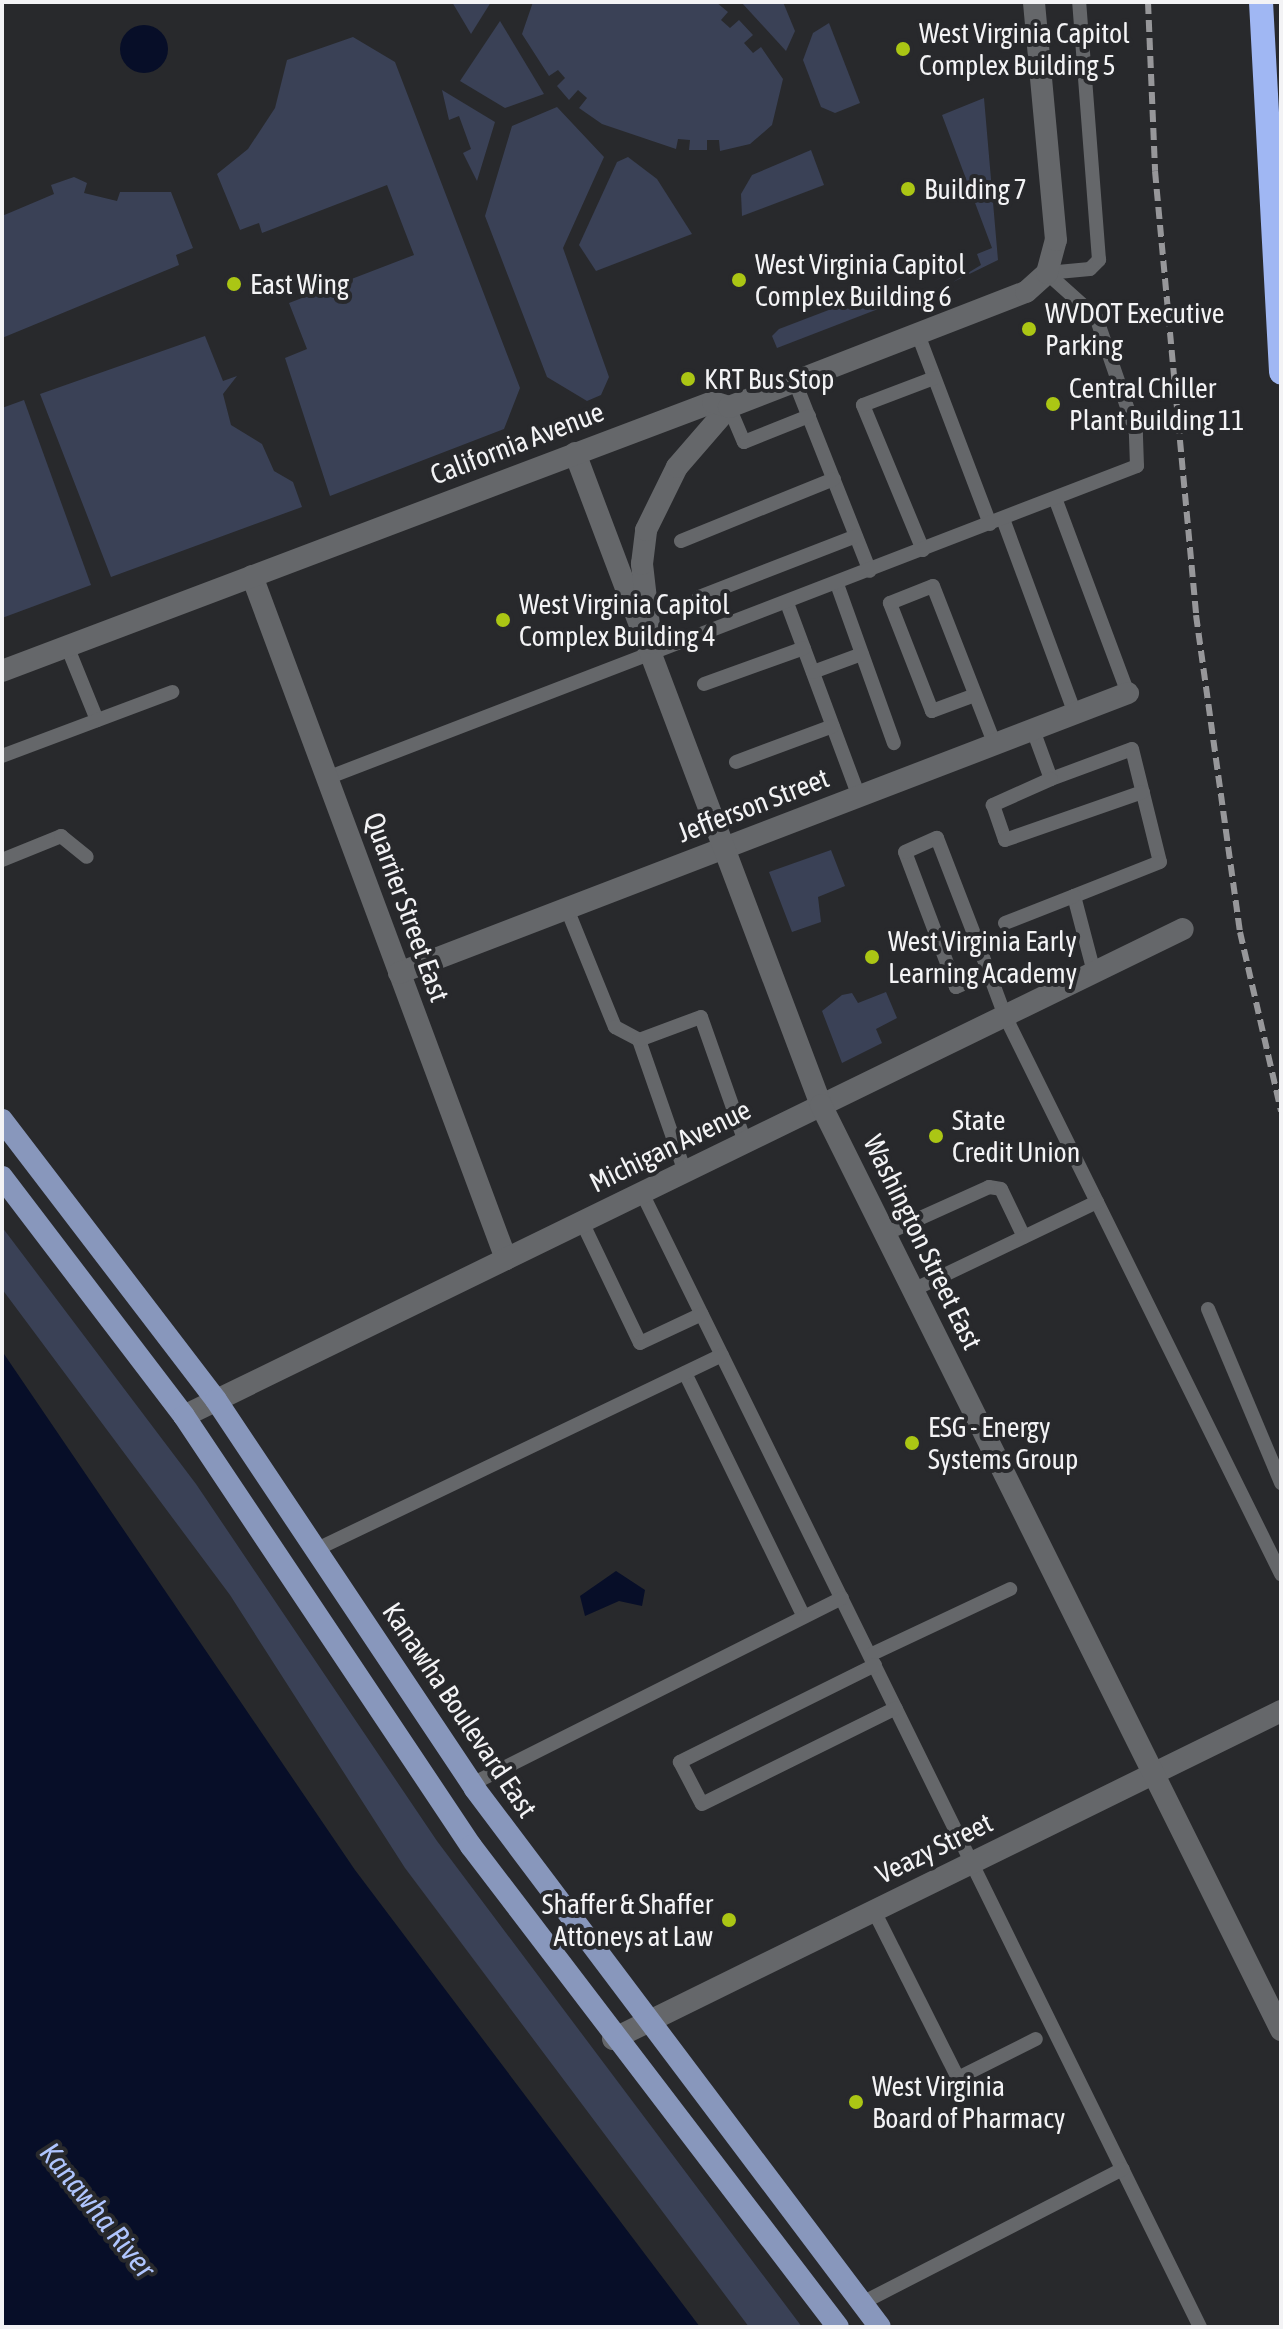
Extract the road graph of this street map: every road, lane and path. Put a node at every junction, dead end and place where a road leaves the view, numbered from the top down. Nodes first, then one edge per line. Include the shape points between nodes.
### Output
1 (1034, 2) edge
2 (1079, 2) edge
3 (1261, 2) edge
4 (1281, 257) edge
5 (1047, 273) junction
6 (1277, 319) junction
7 (919, 337) junction
8 (1281, 372) edge
9 (934, 378) junction
10 (795, 382) junction
11 (729, 407) junction
12 (809, 416) junction
13 (575, 453) junction
14 (834, 479) junction
15 (1055, 498) junction
16 (997, 521) junction
17 (856, 536) junction
18 (681, 541) dead end
19 (923, 550) junction
20 (870, 571) junction
21 (252, 576) junction
22 (837, 584) junction
23 (699, 597) dead end
24 (787, 603) junction
25 (67, 646) junction
26 (804, 648) junction
27 (862, 654) junction
28 (651, 656) junction
29 (2, 671) edge
30 (813, 672) junction
31 (704, 684) dead end
32 (172, 692) dead end
33 (1128, 693) joint
34 (975, 695) junction
35 (1075, 714) junction
36 (97, 720) junction
37 (833, 726) junction
38 (1033, 730) junction
39 (894, 743) dead end
40 (995, 745) junction
41 (2, 756) edge
42 (736, 762) dead end
43 (327, 778) junction
44 (1051, 779) junction
45 (1143, 792) junction
46 (859, 797) junction
47 (724, 849) junction
48 (87, 857) dead end
49 (2, 860) edge
50 (1074, 896) junction
51 (567, 909) junction
52 (1005, 923) dead end
53 (1183, 929) dead end
54 (1094, 972) junction
55 (399, 973) junction
56 (989, 973) junction
57 (1005, 1016) junction
58 (639, 1040) junction
59 (821, 1105) junction
60 (2, 1120) edge
61 (745, 1142) junction
62 (685, 1172) junction
63 (2, 1177) edge
64 (642, 1193) junction
65 (1097, 1202) junction
66 (582, 1222) junction
67 (885, 1234) junction
68 (1024, 1237) junction
69 (506, 1259) junction
70 (913, 1290) junction
71 (1208, 1309) dead end
72 (702, 1314) junction
73 (722, 1355) junction
74 (685, 1373) junction
75 (216, 1400) junction
76 (184, 1416) junction
77 (1281, 1483) edge
78 (315, 1550) junction
79 (1281, 1574) edge
80 (1010, 1589) dead end
81 (842, 1598) junction
82 (804, 1617) junction
83 (873, 1660) junction
84 (896, 1708) junction
85 (1281, 1711) edge
86 (1153, 1774) junction
87 (472, 1784) junction
88 (973, 1863) junction
89 (874, 1911) junction
90 (649, 2022) junction
91 (1281, 2030) edge
92 (613, 2039) junction
93 (1036, 2039) dead end
94 (1123, 2169) junction
95 (862, 2303) junction
96 (838, 2327) edge
97 (880, 2327) edge
98 (1200, 2327) edge

1 - 5 street via 1055,210
2 - 5 lane via 1099,260 1090,269
3 - 6 highway
4 - 6 highway
5 - 7 street, California Avenue via 1003,305
5 - 15 lane via 1096,317 1136,433 1137,466
6 - 8 highway
7 - 9 lane
7 - 10 street, California Avenue
9 - 16 lane
9 - 19 lane via 863,405
10 - 11 street, California Avenue
10 - 12 lane
11 - 12 lane via 744,442
11 - 13 street, California Avenue via 713,402
11 - 28 street via 677,467 646,530 642,564
12 - 14 lane
13 - 21 street, California Avenue
13 - 28 street, Washington Street East
14 - 17 lane
14 - 18 lane
15 - 16 lane
15 - 33 lane
16 - 19 lane
16 - 35 lane
17 - 20 lane
17 - 23 lane
19 - 20 lane
20 - 22 lane
21 - 25 street, California Avenue
21 - 43 street, Quarrier Street East
22 - 24 lane
22 - 27 lane
24 - 26 lane
24 - 28 lane
25 - 29 street, California Avenue
25 - 36 lane
26 - 30 lane
26 - 31 lane
27 - 30 lane
27 - 39 lane
28 - 43 lane
28 - 47 street, Washington Street East
30 - 37 lane
32 - 36 lane
33 - 35 street, Jefferson Street
34 - 34 lane via 933,586 890,603 932,711
34 - 40 lane
35 - 38 street, Jefferson Street
36 - 41 lane
37 - 42 lane
37 - 46 lane
38 - 40 street, Jefferson Street
38 - 44 lane
40 - 46 street, Jefferson Street
43 - 55 street, Quarrier Street East
44 - 45 lane via 1132,749
44 - 45 lane via 993,805 1005,840
45 - 50 lane via 1160,862
46 - 47 street, Jefferson Street
47 - 51 street, Jefferson Street
47 - 59 street, Washington Street East
48 - 49 lane via 61,836
50 - 52 lane
50 - 54 lane
51 - 55 street, Jefferson Street
51 - 58 lane via 615,1027
53 - 54 street, Michigan Avenue
54 - 57 street, Michigan Avenue
55 - 69 street, Quarrier Street East
56 - 56 lane via 937,838 905,852 956,987
56 - 57 lane
57 - 59 street, Michigan Avenue
57 - 65 lane
58 - 61 lane via 701,1017
58 - 62 lane
59 - 61 street, Michigan Avenue
59 - 67 street, Washington Street East
60 - 75 main road, Kanawha Boulevard East
61 - 62 street, Michigan Avenue
62 - 64 street, Michigan Avenue
63 - 76 main road
64 - 66 street, Michigan Avenue
64 - 72 lane
65 - 68 lane
65 - 79 lane
66 - 69 street, Michigan Avenue
66 - 72 lane via 640,1343
67 - 68 lane via 989,1187 1001,1189
67 - 70 street, Washington Street East
68 - 70 lane
69 - 75 street, Michigan Avenue
70 - 86 street, Washington Street East
71 - 77 lane
72 - 73 lane
73 - 74 lane
73 - 81 lane
74 - 78 lane
74 - 82 lane
75 - 76 street, Michigan Avenue
75 - 78 main road, Kanawha Boulevard East
76 - 92 main road via 382,1718
78 - 87 main road, Kanawha Boulevard East
80 - 83 lane
81 - 82 lane
81 - 83 lane
82 - 87 lane
83 - 84 lane
83 - 84 lane via 680,1762 702,1804
84 - 88 lane
85 - 86 street, Veazy Street
86 - 88 street, Veazy Street
86 - 91 street, Washington Street East
87 - 90 main road, Kanawha Boulevard East
88 - 89 street, Veazy Street
88 - 94 lane
89 - 90 street, Veazy Street
89 - 93 lane via 958,2078
90 - 92 street, Veazy Street
90 - 95 main road, Kanawha Boulevard East
92 - 96 main road
94 - 95 lane
94 - 98 lane
95 - 97 main road, Kanawha Boulevard East

